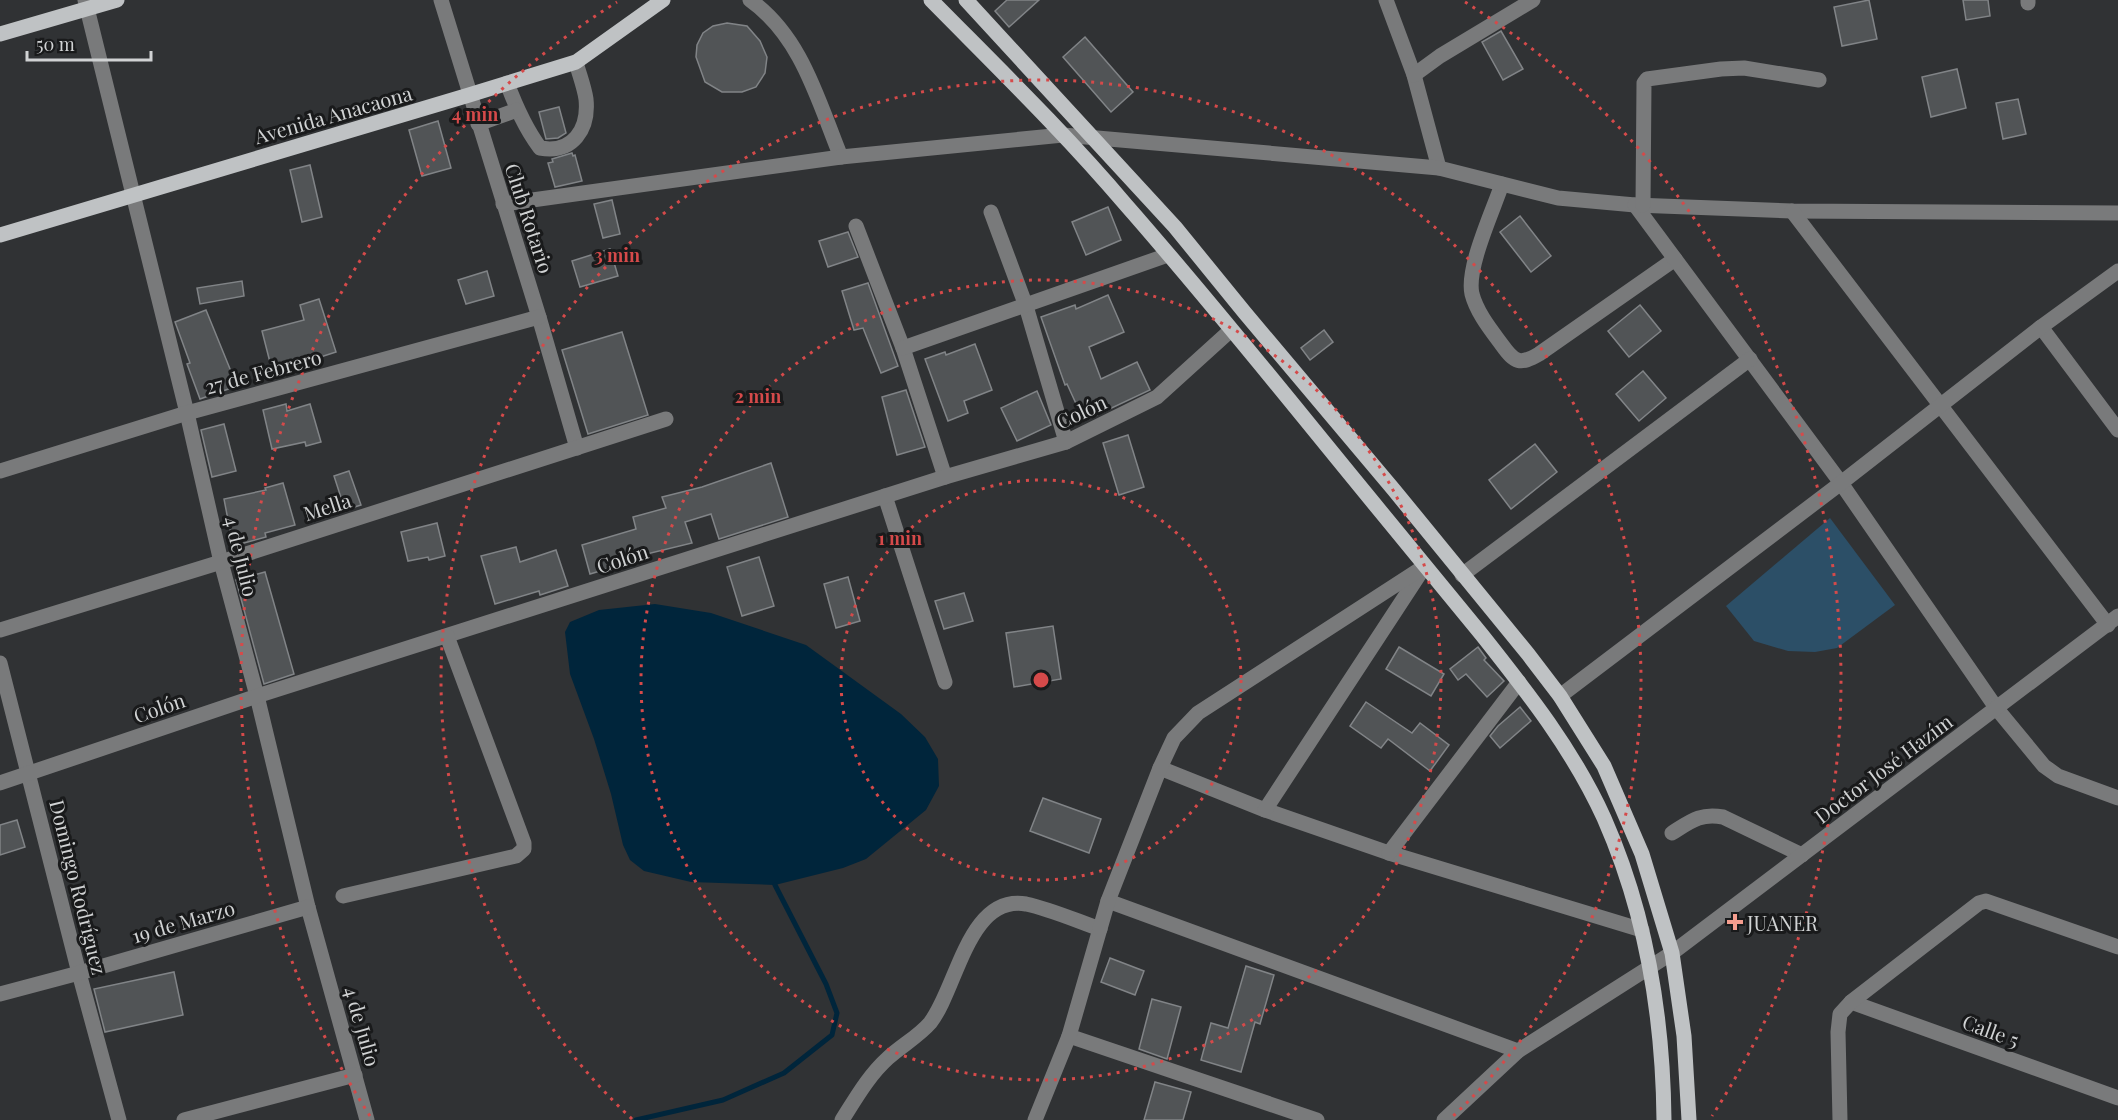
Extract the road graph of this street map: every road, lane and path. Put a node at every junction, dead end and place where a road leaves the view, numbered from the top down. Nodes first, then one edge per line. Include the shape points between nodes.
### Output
1 (117, 0) edge
2 (441, 0) edge
3 (663, 0) edge
4 (750, 0) edge
5 (931, 0) edge
6 (966, 0) edge
7 (1386, 0) edge
8 (1523, 2) edge
9 (86, 4) edge
10 (0, 34) edge
11 (576, 62) junction
12 (1414, 75) junction
13 (1819, 80) dead end
14 (507, 84) junction
15 (469, 95) junction
16 (517, 110) junction
17 (478, 124) junction
18 (1063, 135) junction
19 (1093, 136) junction
20 (841, 157) junction
21 (1439, 168) junction
22 (1502, 184) junction
23 (132, 195) junction
24 (503, 204) junction
25 (1639, 205) junction
26 (1792, 211) junction
27 (991, 212) dead end
28 (2116, 216) edge
29 (856, 226) dead end
30 (0, 235) edge
31 (1168, 255) junction
32 (1675, 259) junction
33 (2118, 271) edge
34 (1026, 306) junction
35 (539, 317) junction
36 (2041, 327) junction
37 (1231, 330) junction
38 (903, 348) junction
39 (1750, 359) junction
40 (1940, 405) junction
41 (187, 413) junction
42 (666, 419) dead end
43 (2118, 430) edge
44 (1066, 442) junction
45 (577, 448) junction
46 (0, 471) edge
47 (945, 477) junction
48 (1841, 483) junction
49 (885, 496) junction
50 (221, 562) junction
51 (1425, 566) junction
52 (1462, 575) junction
53 (2113, 620) edge
54 (0, 630) edge
55 (447, 636) junction
56 (0, 663) edge
57 (945, 682) dead end
58 (1519, 682) junction
59 (257, 696) junction
60 (1560, 696) junction
61 (1997, 709) junction
62 (1160, 768) junction
63 (29, 774) junction
64 (0, 783) edge
65 (2118, 798) edge
66 (1265, 810) junction
67 (1672, 833) dead end
68 (1389, 853) junction
69 (1802, 855) junction
70 (343, 896) dead end
71 (1108, 901) junction
72 (308, 907) junction
73 (1100, 928) junction
74 (1642, 930) junction
75 (2118, 947) edge
76 (1672, 953) junction
77 (1650, 967) junction
78 (79, 973) junction
79 (0, 994) edge
80 (1851, 1002) junction
81 (1069, 1036) junction
82 (1518, 1051) junction
83 (355, 1075) junction
84 (2118, 1098) edge
85 (119, 1120) edge
86 (184, 1120) edge
87 (367, 1120) edge
88 (842, 1120) edge
89 (1035, 1120) edge
90 (1317, 1120) edge
91 (1444, 1120) edge
92 (1664, 1120) edge
93 (1689, 1120) edge
94 (1840, 1120) edge

1 - 9 main road
2 - 15 street, Club Rotario
3 - 11 main road, Avenida Anacaona
4 - 20 street via 784,32 802,61
5 - 18 main road
6 - 19 main road
7 - 12 street
8 - 12 street
9 - 10 main road
9 - 23 street, 4 de Julio
11 - 14 main road, Avenida Anacaona
11 - 16 street via 586,99 585,123 573,142 552,151 540,148
12 - 21 street
13 - 25 street via 1744,68 1647,79
14 - 15 main road, Avenida Anacaona
14 - 16 street
15 - 17 street, Club Rotario
15 - 23 main road, Avenida Anacaona
16 - 17 street
17 - 24 street, Club Rotario
18 - 19 street
18 - 20 street
18 - 31 main road
19 - 21 street
19 - 52 main road via 1176,227
20 - 24 street
21 - 22 street
22 - 25 street via 1558,198
22 - 32 street via 1471,273 1473,294 1485,322 1510,357 1519,362 1539,354
23 - 30 main road, Avenida Anacaona
23 - 41 street, 4 de Julio
24 - 35 street, Club Rotario
25 - 26 street
25 - 32 street
26 - 28 street
26 - 40 street
27 - 34 street
29 - 38 street
31 - 34 street
31 - 37 main road
32 - 39 street
33 - 36 street
34 - 38 street
34 - 44 street
35 - 41 street, 27 de Febrero
35 - 45 street, Club Rotario
36 - 40 street
36 - 43 street
37 - 44 street, Colón via 1157,397
37 - 51 main road
38 - 47 street
39 - 48 street
39 - 52 street
40 - 48 street
40 - 53 street
41 - 46 street, 27 de Febrero
41 - 50 street, 4 de Julio
42 - 45 street, Mella
44 - 47 street, Colón
45 - 50 street, Mella
47 - 49 street, Colón
48 - 60 street
48 - 61 street
49 - 55 street, Colón
49 - 57 street
50 - 54 street, Mella
50 - 59 street, 4 de Julio
51 - 58 main road
51 - 62 street via 1198,713 1174,738
51 - 66 street
52 - 60 main road
53 - 61 street, Doctor José Hazím
55 - 59 street, Colón
55 - 70 street via 524,849 516,856
56 - 63 street, Domingo Rodríguez
58 - 68 street
58 - 74 main road via 1582,774 1623,868
59 - 63 street, Colón
59 - 72 street, 4 de Julio
60 - 76 main road via 1604,766 1633,830
61 - 65 street via 2044,766 2058,776
61 - 69 street, Doctor José Hazím
62 - 66 street
62 - 71 street
63 - 64 street, Colón
63 - 78 street, Domingo Rodríguez
66 - 68 street
67 - 69 street via 1695,818 1723,816
68 - 74 street
69 - 76 street, Doctor José Hazím
71 - 73 street
71 - 82 street
72 - 78 street, 19 de Marzo
72 - 83 street, 4 de Julio
73 - 81 street
73 - 88 street via 1026,904 998,908 986,916 976,928 930,1024 873,1072
74 - 77 main road
75 - 80 street via 1986,901
76 - 77 street, Doctor José Hazím
76 - 93 main road via 1684,1036
77 - 82 street, Doctor José Hazím
77 - 92 main road via 1664,1073
78 - 79 street, 19 de Marzo
78 - 85 street, Domingo Rodríguez
80 - 84 street, Calle 5
80 - 94 street via 1840,1014 1838,1032
81 - 89 street
81 - 90 street
82 - 91 street, Doctor José Hazím
83 - 86 street
83 - 87 street, 4 de Julio

